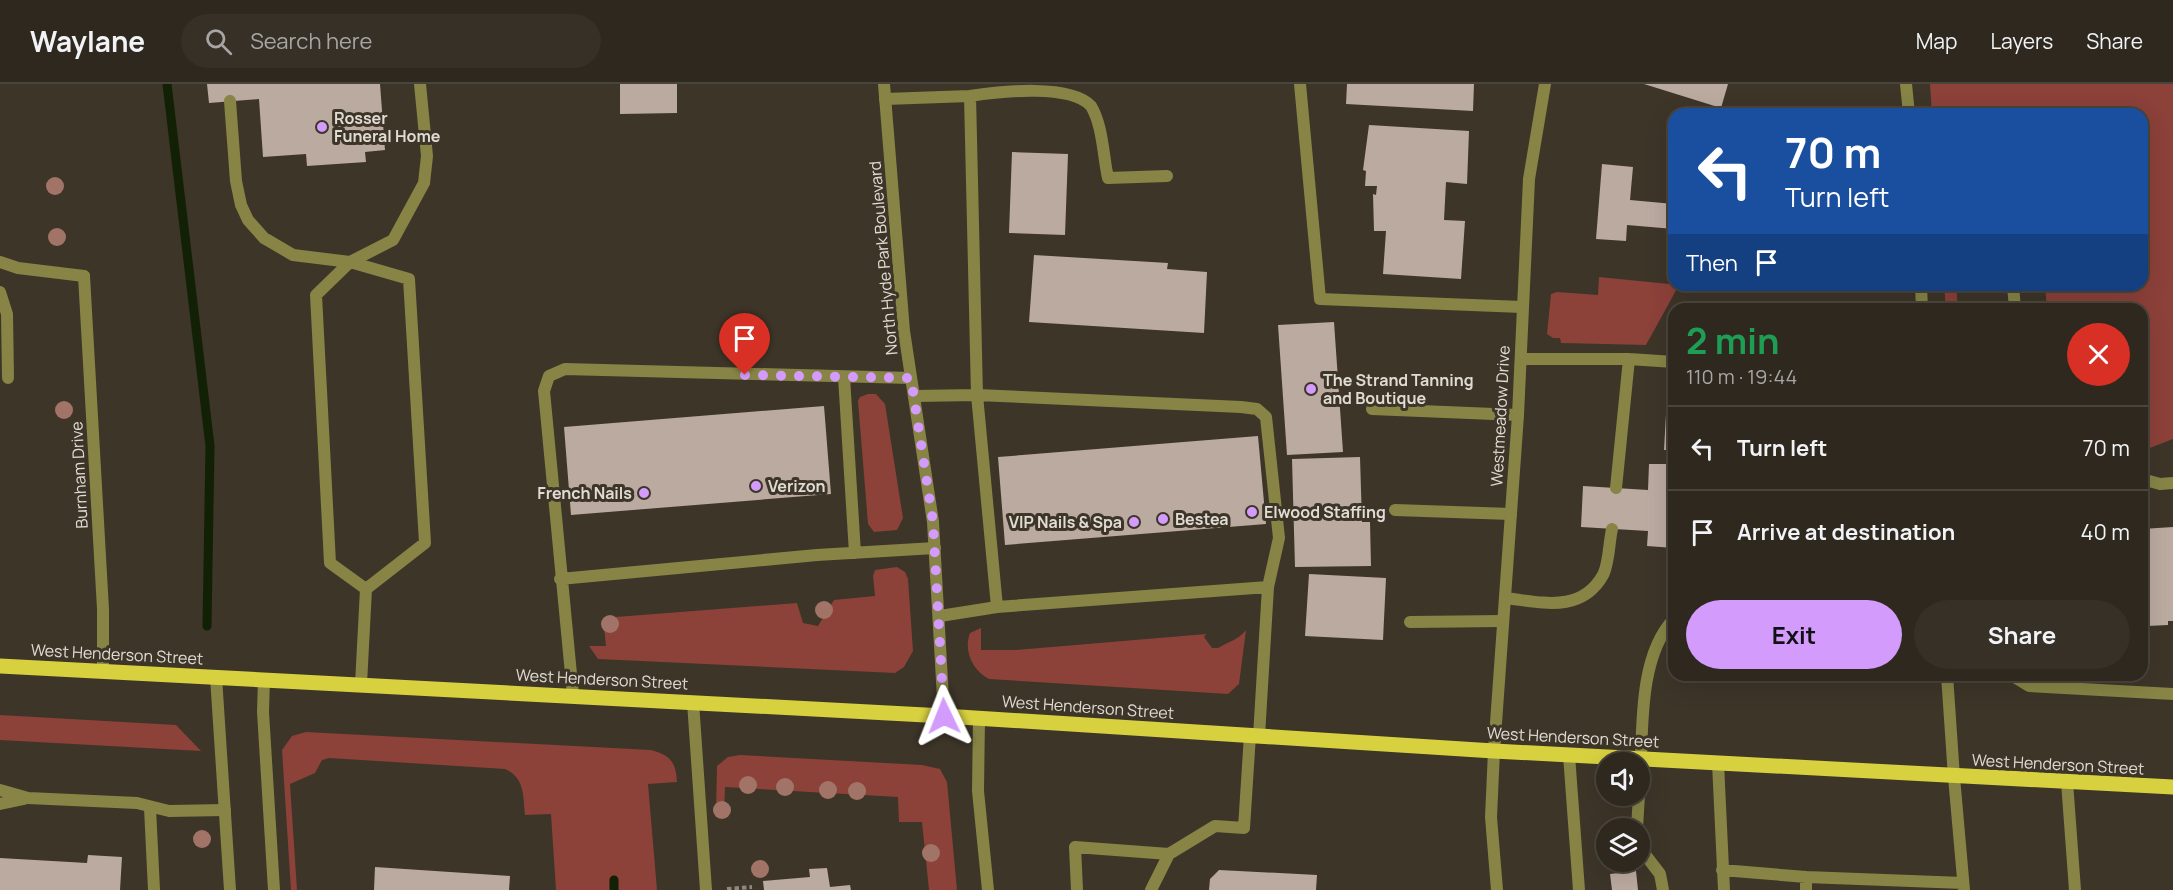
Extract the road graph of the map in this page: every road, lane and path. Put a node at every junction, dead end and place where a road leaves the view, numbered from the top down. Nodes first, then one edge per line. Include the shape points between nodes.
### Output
1 (420, 84) edge
2 (884, 84) edge
3 (1300, 84) edge
4 (1545, 84) edge
5 (1906, 84) edge
6 (970, 96) junction
7 (885, 99) junction
8 (230, 101) dead end
9 (1908, 108) edge
10 (1167, 176) dead end
11 (0, 261) edge
12 (350, 262) junction
13 (0, 292) edge
14 (1522, 307) junction
15 (1629, 358) junction
16 (1521, 359) junction
17 (1668, 361) edge
18 (844, 377) junction
19 (8, 378) dead end
20 (911, 378) junction
21 (977, 395) junction
22 (914, 396) junction
23 (1372, 409) dead end
24 (1518, 415) junction
25 (2148, 481) edge
26 (2173, 483) edge
27 (1616, 488) dead end
28 (1395, 510) dead end
29 (1511, 514) junction
30 (1612, 529) dead end
31 (935, 548) junction
32 (855, 553) junction
33 (560, 579) junction
34 (1268, 587) junction
35 (366, 589) junction
36 (1505, 598) junction
37 (997, 607) junction
38 (940, 616) junction
39 (1503, 621) junction
40 (1410, 622) dead end
41 (1668, 625) edge
42 (0, 666) edge
43 (103, 672) junction
44 (216, 677) junction
45 (264, 679) junction
46 (1947, 681) edge
47 (2021, 681) edge
48 (361, 684) junction
49 (2173, 694) edge
50 (573, 695) junction
51 (693, 702) junction
52 (944, 716) junction
53 (979, 718) junction
54 (1255, 735) junction
55 (1494, 751) junction
56 (1641, 752) edge
57 (1569, 755) junction
58 (1596, 756) edge
59 (1650, 760) edge
60 (1718, 764) junction
61 (1954, 777) junction
62 (2067, 782) junction
63 (2173, 787) edge
64 (0, 790) edge
65 (28, 798) junction
66 (0, 804) edge
67 (150, 808) junction
68 (225, 810) junction
69 (1169, 854) junction
70 (1650, 861) edge
71 (1722, 870) junction
72 (1806, 884) edge
73 (1886, 885) edge
74 (752, 887) dead end
75 (1964, 887) edge
76 (721, 889) edge
77 (154, 890) edge
78 (230, 890) edge
79 (274, 890) edge
80 (706, 890) edge
81 (988, 890) edge
82 (1077, 890) edge
83 (1151, 890) edge
84 (1497, 890) edge
85 (1579, 890) edge
86 (1663, 890) edge
87 (1724, 890) edge
88 (2076, 890) edge

1 - 12 street via 428,156 424,183 393,240
2 - 7 street, North Hyde Park Boulevard
3 - 14 street via 1320,299
4 - 14 street, Westmeadow Drive via 1529,179
5 - 9 street
6 - 7 street
6 - 10 street via 1050,85 1075,91 1091,106 1107,178
6 - 21 street
7 - 20 street, North Hyde Park Boulevard
8 - 12 street via 236,181 248,220 264,237 293,255
11 - 43 street, Burnham Drive via 18,268 84,276 103,609
12 - 35 street via 316,295 330,562
12 - 35 street via 409,279 425,543
13 - 19 street via 7,314
14 - 16 street, Westmeadow Drive
15 - 16 street
15 - 17 street
15 - 27 street
16 - 24 street, Westmeadow Drive
18 - 20 street
18 - 32 street
18 - 33 street via 566,369 549,376 544,391
20 - 22 street, North Hyde Park Boulevard
21 - 22 street
21 - 34 street via 1257,409 1266,417 1279,538
21 - 37 street
22 - 31 street, North Hyde Park Boulevard
23 - 24 street
24 - 29 street, Westmeadow Drive
25 - 26 street
28 - 29 street
29 - 36 street, Westmeadow Drive
30 - 36 street via 1603,574 1573,602
31 - 32 street
31 - 38 street, North Hyde Park Boulevard
32 - 33 street
33 - 50 street
34 - 37 street
34 - 54 street
35 - 48 street
36 - 39 street, Westmeadow Drive
37 - 38 street
38 - 52 street, North Hyde Park Boulevard
39 - 40 street
39 - 55 street, Westmeadow Drive
41 - 56 street via 1653,650
42 - 43 main road, West Henderson Street
43 - 44 main road, West Henderson Street
44 - 45 main road, West Henderson Street
44 - 68 street
45 - 48 main road, West Henderson Street
45 - 79 street
46 - 61 street
47 - 49 street via 2029,686
48 - 50 main road, West Henderson Street
50 - 51 main road, West Henderson Street
51 - 52 main road, West Henderson Street
51 - 80 street
52 - 53 main road, West Henderson Street
53 - 54 main road, West Henderson Street
53 - 81 street via 978,791
54 - 55 main road, West Henderson Street
54 - 69 street via 1244,828 1215,826
55 - 57 main road, West Henderson Street
55 - 84 street, Westmeadow Drive via 1491,817
57 - 58 main road, West Henderson Street
57 - 85 street
59 - 60 main road, West Henderson Street
60 - 61 main road, West Henderson Street
60 - 71 street
61 - 62 main road, West Henderson Street
61 - 75 street
62 - 63 main road, West Henderson Street
62 - 88 street
64 - 65 street
65 - 66 street
65 - 67 street via 136,803
67 - 68 street
67 - 77 street
68 - 78 street
69 - 82 street via 1075,847
69 - 83 street
70 - 86 street via 1660,874
71 - 72 street
71 - 87 street
72 - 73 street
73 - 75 street
74 - 76 path

